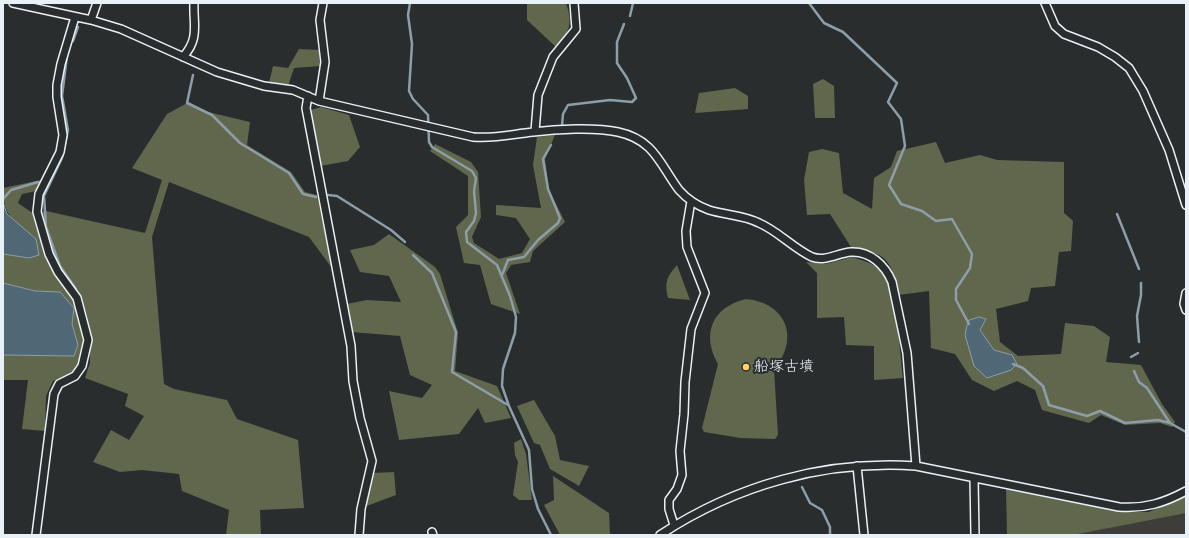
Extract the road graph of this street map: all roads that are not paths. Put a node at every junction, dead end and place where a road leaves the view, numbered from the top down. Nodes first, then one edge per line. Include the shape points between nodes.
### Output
1 (13, 3) edge
2 (98, 3) edge
3 (194, 3) edge
4 (323, 3) edge
5 (574, 3) edge
6 (1045, 3) edge
7 (75, 17) junction
8 (91, 20) junction
9 (183, 56) junction
10 (308, 96) junction
11 (319, 101) junction
12 (535, 131) junction
13 (691, 201) junction
14 (1186, 205) edge
15 (1186, 293) edge
16 (1186, 310) edge
17 (857, 466) junction
18 (916, 466) junction
19 (974, 478) junction
20 (1186, 491) edge
21 (674, 526) junction
22 (36, 535) edge
23 (359, 535) edge
24 (660, 535) edge
25 (864, 535) edge
26 (975, 535) edge

1 - 7 street
2 - 8 street
3 - 9 street via 195,34 190,49
4 - 11 street via 320,20 325,62
5 - 12 street via 576,29 553,57 538,95
6 - 14 street via 1055,26 1064,34 1098,47 1129,68 1143,91 1169,150
7 - 8 street
7 - 22 street via 60,64 57,85 63,136 60,152 39,194 37,212 49,254 58,272 77,298 88,340 82,366 75,376 59,384 54,394
8 - 9 street via 121,29
9 - 10 street via 217,72
10 - 11 street
10 - 23 street via 306,108 351,346 353,381 372,461 360,509
11 - 12 street via 486,138
12 - 13 street via 619,132 653,150 680,190
13 - 18 street via 710,210 757,222 814,257 826,258 851,252 864,253 887,271 892,282 907,353
13 - 21 street via 686,231 687,247 705,293 690,336 680,451 682,475 677,489 669,500
15 - 16 street
17 - 18 street
17 - 21 street via 791,477 755,488 720,501
17 - 25 street
18 - 19 street
19 - 20 street via 1134,508 1158,504
19 - 26 street
21 - 24 street

